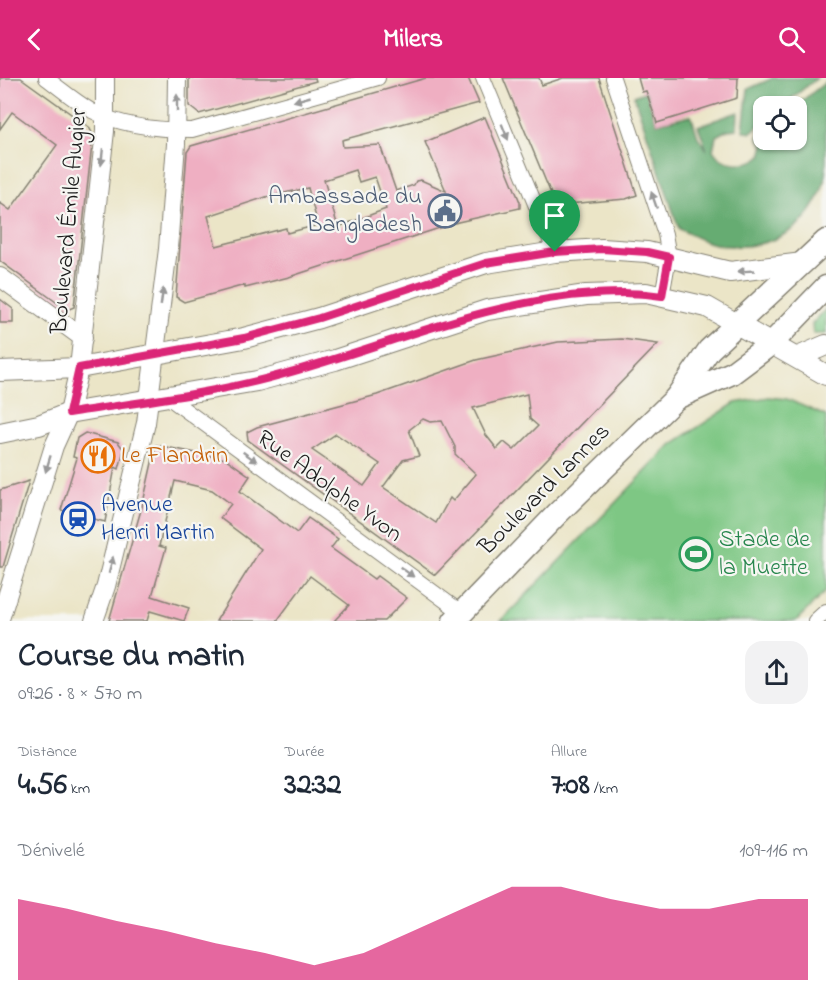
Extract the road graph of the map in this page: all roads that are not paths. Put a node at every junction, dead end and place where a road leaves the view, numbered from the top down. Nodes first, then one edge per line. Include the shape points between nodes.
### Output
1 (46, 78) edge
2 (105, 78) edge
3 (177, 78) edge
4 (378, 78) edge
5 (483, 78) edge
6 (613, 78) edge
7 (105, 116) junction
8 (177, 130) junction
9 (826, 241) edge
10 (555, 252) junction
11 (669, 257) junction
12 (803, 263) junction
13 (0, 277) edge
14 (826, 287) edge
15 (662, 296) junction
16 (737, 322) junction
17 (83, 338) junction
18 (772, 343) junction
19 (826, 345) edge
20 (153, 355) junction
21 (798, 357) junction
22 (79, 368) junction
23 (0, 371) edge
24 (826, 375) edge
25 (169, 398) junction
26 (676, 398) junction
27 (148, 401) junction
28 (69, 413) junction
29 (0, 433) edge
30 (826, 611) edge
31 (458, 617) edge
32 (0, 619) edge
33 (94, 621) edge
34 (815, 621) edge

1 - 7 street via 91,111
2 - 7 street, Boulevard Émile Augier
8 -> 3 street
4 -> 8 street via 192,130
5 -> 10 street
11 -> 6 street via 665,234
7 - 8 street
7 -> 17 street, Boulevard Émile Augier
20 -> 8 street via 168,249
9 - 12 main road, Boulevard Lannes
10 - 11 main road via 602,249
10 - 20 main road via 486,263 319,318 244,338
12 -> 11 main road via 730,272
11 - 15 street
12 - 16 main road, Boulevard Lannes
13 - 17 street
14 - 18 main road, Boulevard Lannes
15 - 16 main road via 707,307
15 - 25 main road via 586,295 487,310 324,363
16 - 18 main road
16 - 26 main road, Boulevard Lannes via 709,350
17 - 22 street, Boulevard Émile Augier
18 - 21 main road
18 - 26 main road, Boulevard Lannes via 732,373
19 - 21 main road
20 - 22 main road
20 - 27 street
21 - 24 main road
22 - 23 main road
22 - 28 street, Boulevard Émile Augier
25 - 27 main road
25 -> 31 street, Rue Adolphe Yvon
26 - 31 main road, Boulevard Lannes
27 - 28 main road
33 -> 27 street via 130,492
28 - 29 main road via 39,425
28 -> 32 street, Boulevard Émile Augier via 54,447
30 - 34 street

